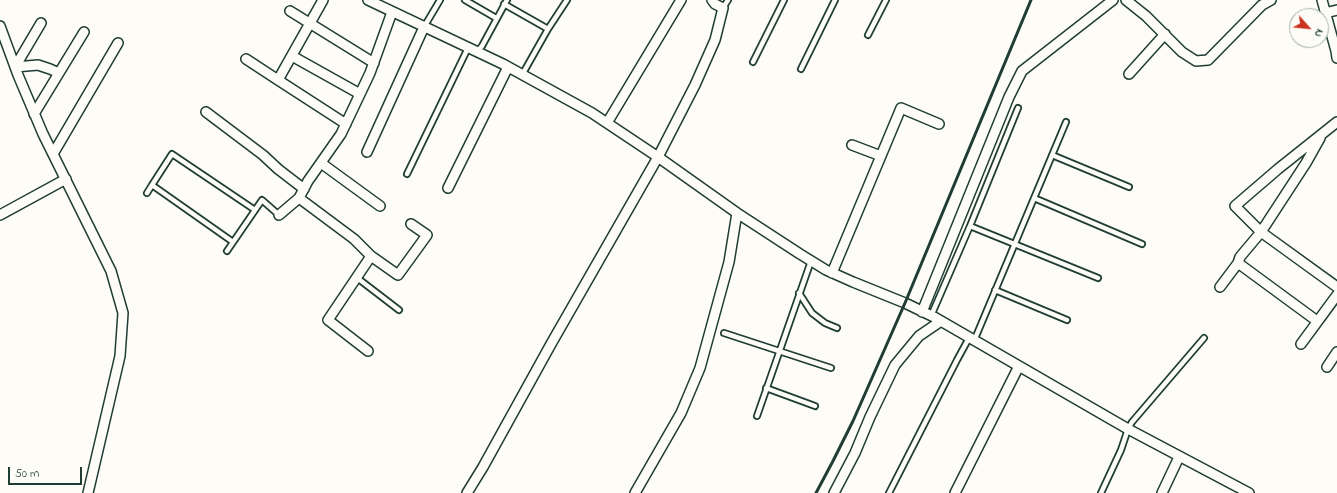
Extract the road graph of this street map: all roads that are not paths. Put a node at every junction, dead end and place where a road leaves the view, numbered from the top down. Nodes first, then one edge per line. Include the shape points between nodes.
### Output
1 (323, 0) edge
2 (369, 0) edge
3 (440, 0) edge
4 (465, 0) edge
5 (567, 0) edge
6 (681, 0) edge
7 (728, 0) edge
8 (784, 0) edge
9 (835, 0) edge
10 (886, 0) edge
11 (1113, 0) edge
12 (1126, 0) edge
13 (1271, 0) edge
14 (506, 2) edge
15 (717, 3) edge
16 (290, 11) dead end
17 (392, 12) junction
18 (496, 18) junction
19 (41, 23) dead end
20 (310, 24) junction
21 (0, 26) edge
22 (1329, 26) edge
23 (424, 27) junction
24 (548, 29) junction
25 (84, 32) dead end
26 (1165, 34) junction
27 (868, 35) dead end
28 (118, 43) dead end
29 (468, 48) junction
30 (477, 52) junction
31 (1337, 53) edge
32 (292, 56) junction
33 (246, 59) dead end
34 (753, 62) dead end
35 (374, 63) junction
36 (15, 67) junction
37 (508, 67) junction
38 (801, 69) dead end
39 (59, 73) junction
40 (1128, 74) dead end
41 (522, 75) junction
42 (278, 80) junction
43 (360, 94) junction
44 (1018, 108) dead end
45 (206, 112) dead end
46 (34, 114) junction
47 (1066, 122) dead end
48 (1337, 122) edge
49 (606, 123) junction
50 (346, 124) junction
51 (939, 124) dead end
52 (1322, 134) junction
53 (852, 145) dead end
54 (367, 152) dead end
55 (53, 154) junction
56 (1052, 155) junction
57 (881, 156) junction
58 (658, 157) junction
59 (321, 163) junction
60 (407, 174) dead end
61 (66, 179) junction
62 (152, 185) junction
63 (1129, 187) dead end
64 (448, 188) dead end
65 (304, 189) junction
66 (147, 194) dead end
67 (299, 198) junction
68 (1034, 198) junction
69 (380, 206) dead end
70 (255, 210) junction
71 (737, 212) junction
72 (0, 215) edge
73 (279, 215) joint
74 (411, 224) dead end
75 (970, 226) junction
76 (1261, 232) junction
77 (233, 242) junction
78 (1015, 244) junction
79 (1142, 244) dead end
80 (227, 250) dead end
81 (371, 256) junction
82 (811, 261) junction
83 (1238, 263) junction
84 (832, 273) junction
85 (356, 277) junction
86 (1098, 278) dead end
87 (1220, 286) dead end
88 (1337, 287) edge
89 (995, 290) junction
90 (799, 293) junction
91 (1337, 295) edge
92 (399, 310) dead end
93 (922, 312) junction
94 (931, 316) junction
95 (1067, 320) dead end
96 (941, 321) junction
97 (1317, 321) junction
98 (837, 328) dead end
99 (724, 333) dead end
100 (1204, 338) dead end
101 (972, 340) junction
102 (1301, 344) dead end
103 (779, 350) junction
104 (368, 351) dead end
105 (1337, 352) edge
106 (1019, 366) junction
107 (1327, 367) dead end
108 (831, 368) dead end
109 (766, 388) junction
110 (815, 406) dead end
111 (757, 416) dead end
112 (1128, 429) junction
113 (1180, 457) junction
114 (88, 493) edge
115 (467, 493) edge
116 (635, 493) edge
117 (834, 493) edge
118 (889, 493) edge
119 (955, 493) edge
120 (1101, 493) edge
121 (1162, 493) edge
122 (1249, 493) edge

1 - 20 street
2 - 17 street
3 - 23 lane
4 - 18 lane
5 - 24 lane
6 - 49 street
7 - 15 lane
8 - 34 lane
9 - 38 lane
10 - 27 lane
11 - 93 street via 1022,71 1009,97
12 - 26 street
13 - 26 street via 1262,5 1208,60 1196,61 1182,52
14 - 18 lane
14 - 24 lane
15 - 58 street via 715,40
16 - 20 street
17 - 23 street
17 - 35 street
18 - 30 lane
19 - 36 street
20 - 32 street
20 - 35 street
21 - 36 street
22 - 31 street
23 - 29 street
23 - 54 street
24 - 41 lane
25 - 39 street
26 - 40 street
28 - 55 street
29 - 30 street
29 - 60 lane
30 - 37 street
32 - 42 street
32 - 43 street
33 - 42 street
35 - 43 street
36 - 39 street via 38,65
36 - 46 street
37 - 41 street
37 - 64 street
39 - 46 street
41 - 49 street
42 - 50 street
43 - 50 street
44 - 75 lane
45 - 65 street
46 - 55 street
47 - 56 lane
48 - 52 street
49 - 58 street
50 - 59 street
51 - 57 street via 901,108
52 - 76 street
52 - 76 street via 1235,206
53 - 57 street
55 - 61 street
56 - 63 lane
56 - 68 lane
57 - 84 street
58 - 71 street
58 - 115 street
59 - 65 street
59 - 69 street
61 - 72 street
61 - 114 street via 111,271 123,313 120,356
62 - 66 lane
62 - 70 lane via 172,154
62 - 77 lane
65 - 67 street
67 - 73 street
67 - 81 street via 354,239
68 - 78 lane
68 - 79 lane
70 - 73 lane via 262,200
70 - 77 lane
71 - 82 street
71 - 116 street via 729,262 700,368 681,413
74 - 81 street via 427,235 398,274
75 - 78 lane
75 - 94 lane
76 - 83 street
76 - 88 street
77 - 80 lane
78 - 86 lane
78 - 89 lane
81 - 85 street
82 - 84 street
82 - 90 lane
83 - 87 street
83 - 97 street
84 - 93 street
85 - 92 lane
85 - 104 street via 328,320
89 - 95 lane
89 - 101 lane
90 - 98 lane via 812,314
90 - 103 lane
91 - 97 street
93 - 94 street
94 - 96 street
96 - 101 street
96 - 117 street via 919,336 895,365 855,454
97 - 102 street
99 - 103 lane
100 - 112 lane
101 - 106 street
101 - 118 lane via 957,360
103 - 108 lane
103 - 109 lane
105 - 107 street
106 - 112 street
106 - 119 street
109 - 110 lane
109 - 111 lane
112 - 113 street
112 - 120 lane
113 - 121 street
113 - 122 street

